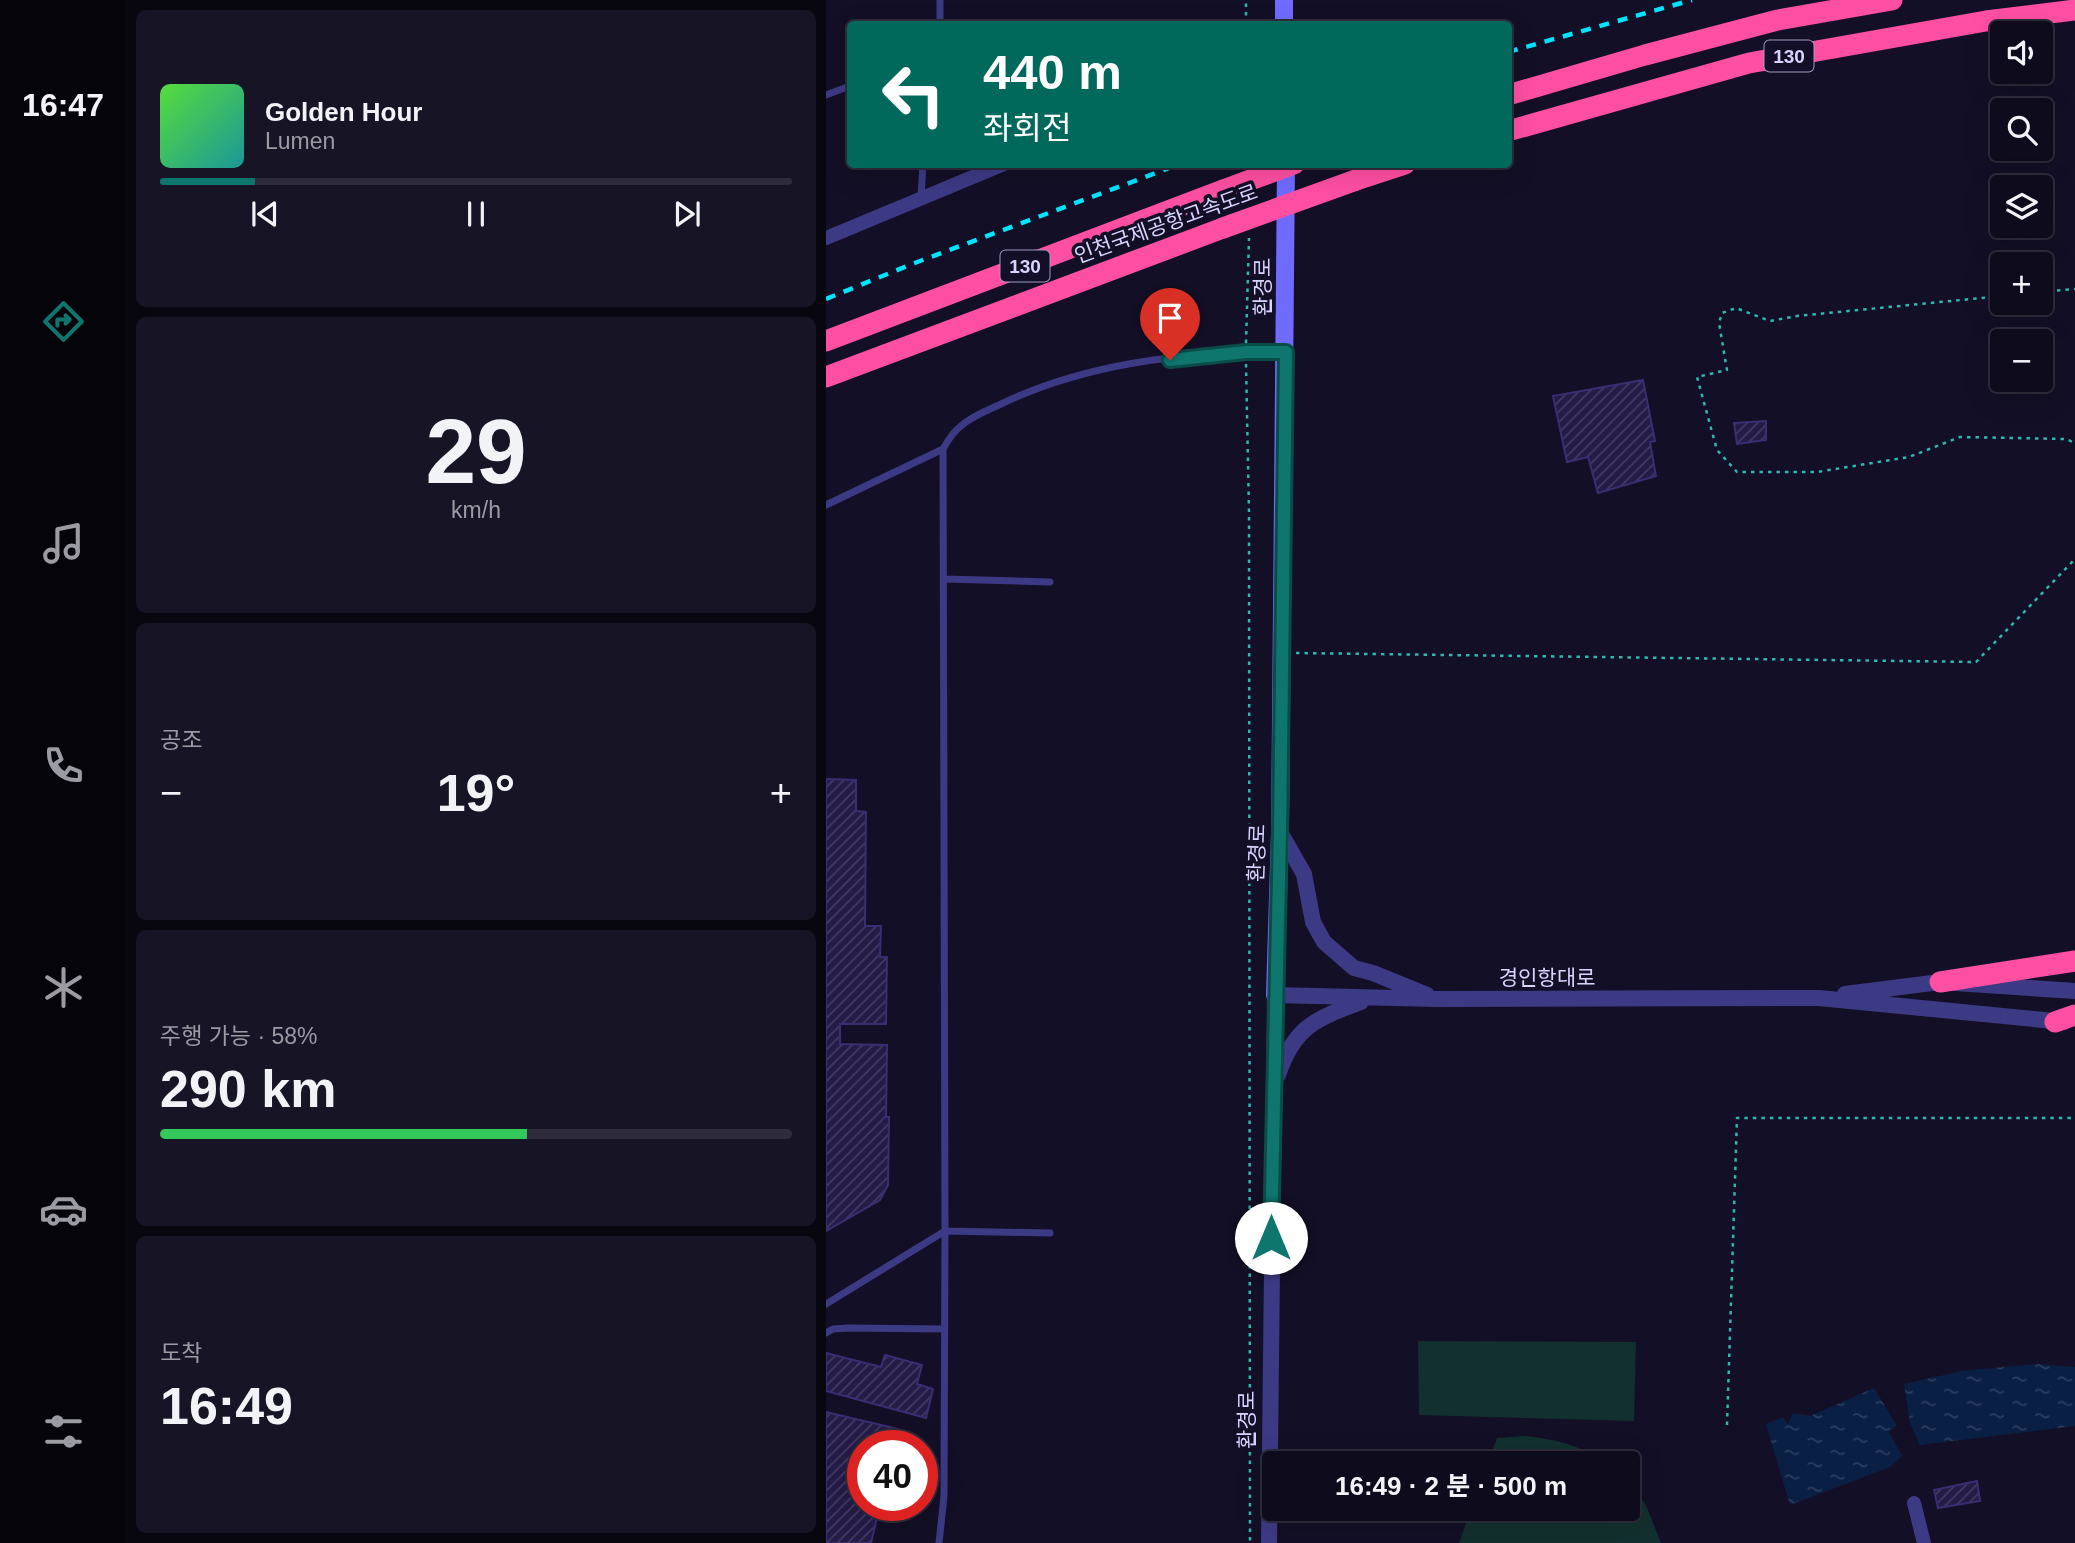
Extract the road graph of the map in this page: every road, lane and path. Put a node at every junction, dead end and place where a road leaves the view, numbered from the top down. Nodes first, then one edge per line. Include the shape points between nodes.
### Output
1 (940, 0) edge
2 (1246, 0) edge
3 (1284, 0) edge
4 (1892, 0) edge
5 (2075, 10) edge
6 (940, 21) edge
7 (1246, 21) edge
8 (1284, 21) edge
9 (847, 87) edge
10 (1512, 94) edge
11 (826, 95) edge
12 (1512, 130) edge
13 (923, 168) edge
14 (994, 168) edge
15 (1283, 168) edge
16 (1286, 168) edge
17 (1393, 168) edge
18 (921, 197) junction
19 (1250, 232) dead end
20 (826, 238) edge
21 (2075, 289) edge
22 (2053, 291) edge
23 (1990, 297) edge
24 (826, 341) edge
25 (1246, 352) junction
26 (1286, 352) junction
27 (826, 377) edge
28 (2075, 443) edge
29 (943, 449) junction
30 (826, 505) edge
31 (2075, 559) edge
32 (944, 579) junction
33 (1050, 582) dead end
34 (1282, 653) junction
35 (1280, 832) junction
36 (2075, 961) edge
37 (1940, 982) junction
38 (2075, 991) edge
39 (1275, 995) junction
40 (1819, 998) junction
41 (1372, 999) junction
42 (1436, 999) junction
43 (2068, 1020) edge
44 (2075, 1118) edge
45 (1272, 1126) junction
46 (945, 1231) junction
47 (1050, 1233) dead end
48 (826, 1304) edge
49 (944, 1329) junction
50 (826, 1333) edge
51 (1727, 1425) dead end
52 (1914, 1503) dead end
53 (939, 1543) edge
54 (1250, 1543) edge
55 (1269, 1543) edge
56 (1924, 1543) edge

1 - 6 lane
2 - 7 path
3 - 8 main road
4 - 10 highway, 130 via 1778,20
5 - 12 highway, 130 via 1749,62
9 - 11 lane
13 - 18 lane
14 - 18 street
15 - 24 highway, 인천국제공항고속도로 / 130, bridge
16 - 26 main road, 환경로
17 - 27 highway, 인천국제공항고속도로 / 130, bridge
18 - 20 street
19 - 25 path
21 - 22 path
23 - 28 path via 1770,321 1736,308 1722,313 1719,323 1727,370 1698,377 1717,450 1737,472 1817,472 1909,457 1960,437 2066,439
25 - 26 lane
25 - 29 lane via 1119,367 1063,379 969,419 950,435
25 - 54 path
26 - 34 main road, 환경로
29 - 30 lane
29 - 32 lane
31 - 34 path via 1976,662
32 - 33 lane
32 - 46 lane
34 - 35 main road, 환경로
35 - 39 main road, 환경로
35 - 42 street via 1304,874 1313,922 1324,942 1354,968
36 - 37 highway
37 - 38 street, 경인항대로
37 - 40 street, 경인항대로
39 - 41 street, 경인항대로
39 - 45 street, 환경로
40 - 42 street, 경인항대로
40 - 43 street, 경인항대로
41 - 42 street, 경인항대로
41 - 45 street via 1330,1013 1297,1035 1278,1074
44 - 51 path via 1737,1118
45 - 55 street, 환경로
46 - 47 lane
46 - 48 lane
46 - 49 lane
49 - 50 lane via 848,1328
49 - 53 lane via 944,1496
52 - 56 street

